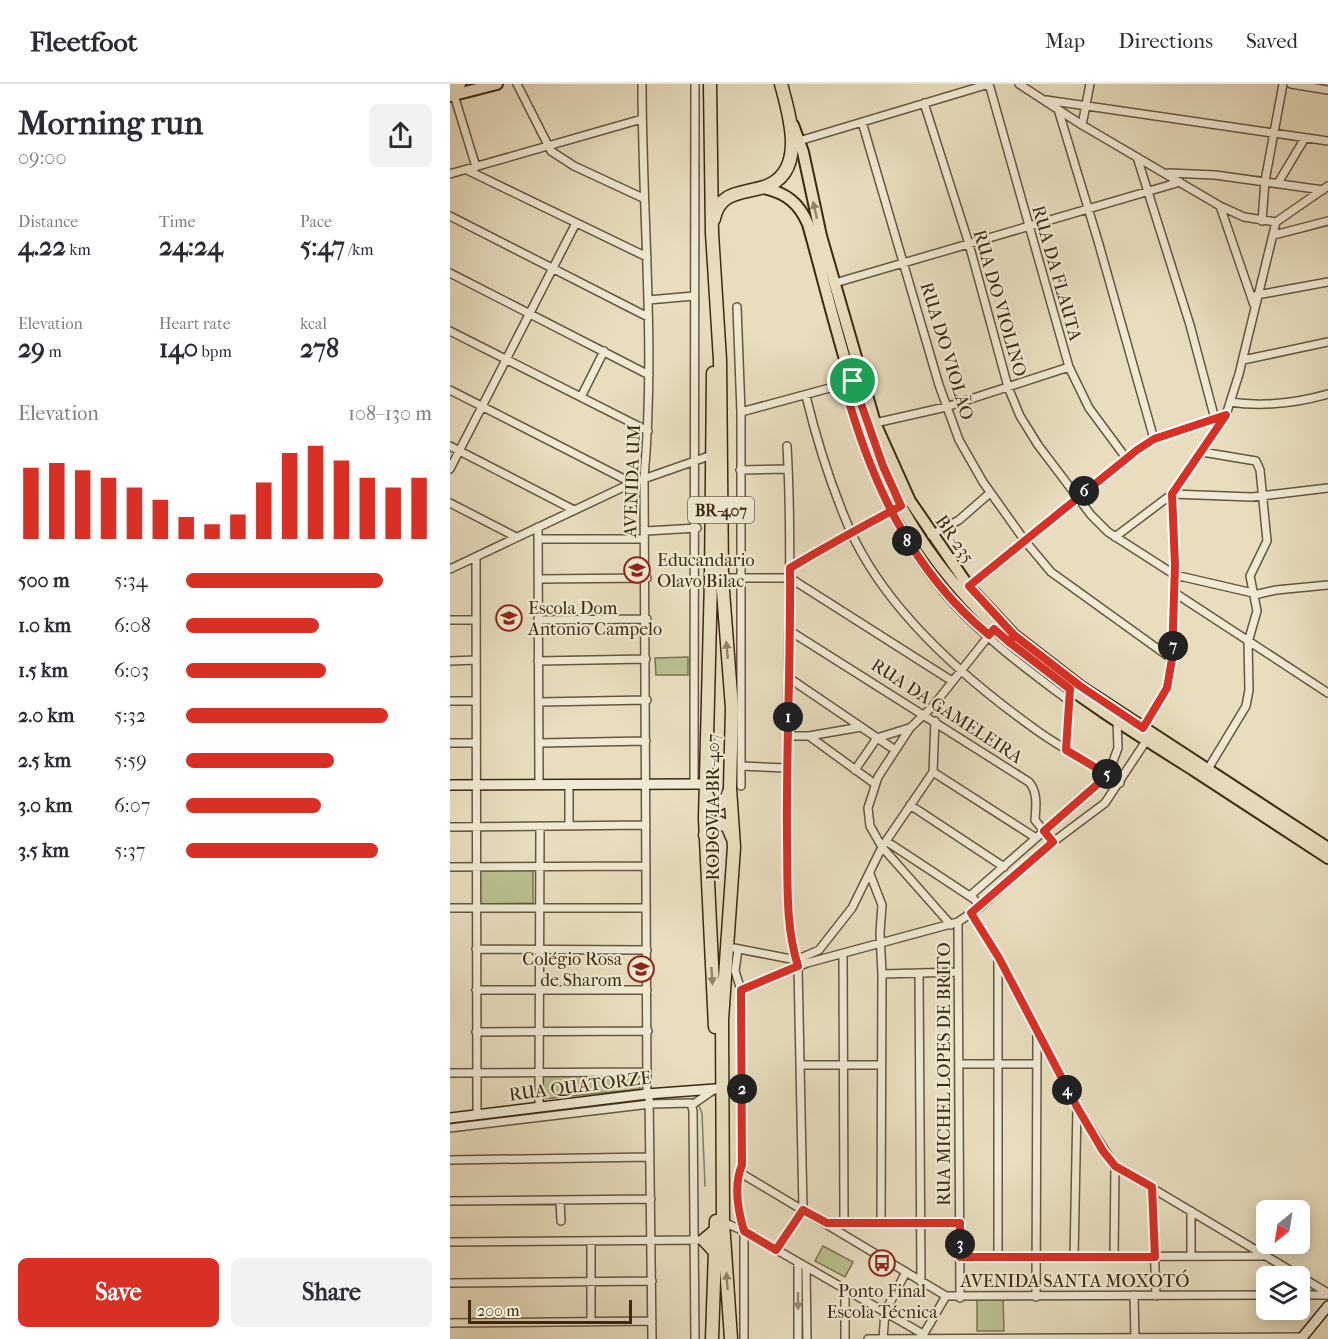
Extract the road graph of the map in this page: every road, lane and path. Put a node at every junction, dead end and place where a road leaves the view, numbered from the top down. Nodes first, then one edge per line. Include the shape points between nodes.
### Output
1 (460, 84) edge
2 (497, 84) edge
3 (517, 84) edge
4 (642, 84) edge
5 (695, 84) edge
6 (703, 84) edge
7 (710, 84) edge
8 (781, 84) edge
9 (989, 84) edge
10 (1019, 84) edge
11 (1090, 84) edge
12 (1283, 84) edge
13 (1291, 84) edge
14 (1328, 90) edge
15 (451, 93) edge
16 (699, 98) junction
17 (1042, 100) junction
18 (924, 104) junction
19 (1086, 105) junction
20 (1058, 109) junction
21 (642, 119) junction
22 (791, 121) junction
23 (862, 122) junction
24 (1082, 125) junction
25 (1275, 134) junction
26 (1305, 138) junction
27 (799, 141) junction
28 (1328, 141) edge
29 (547, 146) junction
30 (1137, 157) junction
31 (476, 167) junction
32 (467, 170) junction
33 (1167, 173) junction
34 (450, 174) edge
35 (1265, 181) junction
36 (1180, 182) junction
37 (1278, 183) junction
38 (764, 188) junction
39 (1325, 188) edge
40 (1147, 191) junction
41 (643, 198) junction
42 (1220, 206) junction
43 (1088, 209) junction
44 (450, 216) edge
45 (1262, 221) junction
46 (1328, 221) edge
47 (1276, 222) junction
48 (576, 223) junction
49 (1028, 226) junction
50 (712, 233) junction
51 (1274, 235) junction
52 (969, 244) junction
53 (647, 257) junction
54 (904, 262) junction
55 (552, 269) junction
56 (450, 273) edge
57 (1328, 282) edge
58 (835, 283) junction
59 (694, 296) junction
60 (1257, 296) junction
61 (648, 300) junction
62 (737, 307) dead end
63 (1254, 307) junction
64 (530, 312) junction
65 (648, 317) junction
66 (450, 331) edge
67 (1328, 342) edge
68 (604, 351) junction
69 (506, 359) junction
70 (1243, 360) junction
71 (1069, 367) junction
72 (649, 375) junction
73 (849, 383) junction
74 (1008, 387) junction
75 (450, 390) edge
76 (1328, 394) edge
77 (806, 396) junction
78 (581, 397) junction
79 (1230, 402) junction
80 (482, 406) junction
81 (946, 407) junction
82 (741, 412) junction
83 (1226, 415) junction
84 (1215, 419) junction
85 (875, 423) junction
86 (648, 431) junction
87 (1154, 439) junction
88 (450, 446) edge
89 (787, 446) dead end
90 (459, 451) junction
91 (1202, 452) junction
92 (712, 455) junction
93 (1126, 458) junction
94 (696, 459) junction
95 (788, 469) junction
96 (450, 470) edge
97 (740, 470) junction
98 (644, 478) junction
99 (632, 483) junction
100 (1328, 488) edge
101 (990, 493) junction
102 (1172, 494) junction
103 (1262, 496) junction
104 (1077, 497) junction
105 (721, 500) junction
106 (450, 503) edge
107 (896, 509) junction
108 (574, 510) junction
109 (740, 514) junction
110 (538, 527) junction
111 (696, 528) junction
112 (646, 531) junction
113 (851, 532) junction
114 (931, 535) junction
115 (516, 537) junction
116 (1115, 537) junction
117 (539, 539) junction
118 (644, 539) junction
119 (1025, 541) junction
120 (476, 557) junction
121 (450, 561) edge
122 (459, 565) junction
123 (790, 568) junction
124 (450, 569) edge
125 (1175, 575) junction
126 (740, 577) junction
127 (647, 578) junction
128 (722, 578) junction
129 (790, 578) junction
130 (539, 579) junction
131 (1328, 585) edge
132 (969, 586) junction
133 (1175, 592) junction
134 (1253, 595) junction
135 (647, 619) junction
136 (450, 620) edge
137 (475, 620) junction
138 (538, 620) junction
139 (790, 631) junction
140 (992, 632) junction
141 (1011, 639) junction
142 (1248, 642) junction
143 (1172, 659) junction
144 (476, 660) junction
145 (646, 660) junction
146 (450, 661) edge
147 (538, 661) junction
148 (960, 670) junction
149 (789, 678) junction
150 (952, 681) junction
151 (1328, 693) edge
152 (1069, 695) junction
153 (646, 700) junction
154 (450, 701) edge
155 (476, 701) junction
156 (540, 702) junction
157 (924, 715) junction
158 (935, 721) junction
159 (1117, 721) junction
160 (861, 727) junction
161 (910, 728) junction
162 (1143, 728) junction
163 (788, 736) junction
164 (809, 736) junction
165 (877, 738) junction
166 (646, 741) junction
167 (1146, 741) junction
168 (450, 743) edge
169 (475, 743) junction
170 (540, 743) junction
171 (895, 750) junction
172 (1066, 750) junction
173 (741, 766) junction
174 (786, 768) junction
175 (1208, 769) junction
176 (855, 770) junction
177 (933, 772) junction
178 (1108, 775) junction
179 (539, 783) junction
180 (1120, 783) junction
181 (569, 784) junction
182 (646, 784) junction
183 (875, 784) junction
184 (450, 785) edge
185 (476, 786) junction
186 (700, 787) junction
187 (736, 787) junction
188 (910, 806) junction
189 (569, 825) junction
190 (646, 825) junction
191 (450, 826) edge
192 (540, 826) junction
193 (476, 827) junction
194 (1044, 831) junction
195 (705, 835) junction
196 (1036, 838) junction
197 (1053, 842) junction
198 (884, 844) junction
199 (734, 847) junction
200 (1328, 848) edge
201 (1328, 858) edge
202 (646, 866) junction
203 (450, 867) edge
204 (476, 867) junction
205 (540, 867) junction
206 (1004, 867) junction
207 (870, 874) junction
208 (973, 897) junction
209 (980, 907) junction
210 (450, 908) edge
211 (476, 908) junction
212 (540, 908) junction
213 (646, 908) junction
214 (971, 913) junction
215 (954, 924) junction
216 (882, 944) junction
217 (732, 947) junction
218 (476, 949) junction
219 (541, 950) junction
220 (647, 950) junction
221 (843, 954) junction
222 (999, 958) junction
223 (797, 963) junction
224 (958, 972) junction
225 (919, 973) junction
226 (882, 974) junction
227 (476, 990) junction
228 (541, 990) junction
229 (647, 990) junction
230 (741, 990) junction
231 (541, 1031) junction
232 (648, 1031) junction
233 (476, 1032) junction
234 (1037, 1034) junction
235 (959, 1064) junction
236 (996, 1064) junction
237 (1036, 1064) junction
238 (801, 1065) junction
239 (843, 1065) junction
240 (881, 1065) junction
241 (539, 1072) junction
242 (646, 1072) junction
243 (450, 1073) edge
244 (476, 1073) junction
245 (715, 1089) junction
246 (648, 1094) junction
247 (693, 1103) junction
248 (650, 1104) junction
249 (539, 1107) junction
250 (1077, 1107) junction
251 (450, 1118) edge
252 (474, 1118) junction
253 (450, 1128) edge
254 (651, 1157) junction
255 (450, 1160) edge
256 (1115, 1166) junction
257 (739, 1173) junction
258 (1152, 1187) junction
259 (651, 1199) junction
260 (560, 1200) junction
261 (450, 1201) edge
262 (803, 1210) junction
263 (1191, 1211) junction
264 (561, 1221) dead end
265 (844, 1222) junction
266 (881, 1222) junction
267 (827, 1223) junction
268 (921, 1223) junction
269 (960, 1223) junction
270 (744, 1231) junction
271 (711, 1234) junction
272 (651, 1240) junction
273 (591, 1241) junction
274 (450, 1242) edge
275 (776, 1250) junction
276 (1191, 1256) junction
277 (1265, 1256) junction
278 (960, 1257) junction
279 (998, 1257) junction
280 (1036, 1257) junction
281 (1155, 1257) junction
282 (1074, 1258) junction
283 (1114, 1258) junction
284 (798, 1262) junction
285 (806, 1267) junction
286 (906, 1272) junction
287 (590, 1281) junction
288 (652, 1281) junction
289 (921, 1282) junction
290 (450, 1283) edge
291 (845, 1289) junction
292 (1328, 1294) edge
293 (1134, 1295) junction
294 (1256, 1295) edge
295 (1310, 1295) edge
296 (946, 1296) junction
297 (1156, 1296) junction
298 (1036, 1297) junction
299 (960, 1298) junction
300 (1328, 1306) edge
301 (885, 1312) junction
302 (652, 1321) junction
303 (591, 1322) junction
304 (450, 1323) edge
305 (922, 1337) edge
306 (1075, 1338) edge
307 (1113, 1338) edge
308 (1135, 1338) edge
309 (1152, 1338) edge
310 (1190, 1338) edge
311 (1230, 1338) edge
312 (1301, 1338) edge
313 (652, 1339) edge
314 (695, 1339) edge
315 (712, 1339) edge
316 (731, 1339) edge
317 (744, 1339) edge
318 (798, 1339) edge
319 (807, 1339) edge
320 (845, 1339) edge
321 (868, 1339) edge
322 (883, 1339) edge
323 (959, 1339) edge
324 (999, 1339) edge
325 (1037, 1339) edge

1 - 15 main road
2 - 15 main road
3 - 29 street
4 - 21 street, AVENIDA UM
5 - 16 street
6 - 16 highway, BR-407
7 - 50 highway, RODOVIA BR-407
8 - 22 highway
9 - 18 street
9 - 49 street, RUA DA FLAUTA
10 - 17 street
11 - 19 street
12 - 25 street
13 - 14 street
15 - 31 street
16 - 59 street
16 - 92 highway, BR-407 via 713,337
17 - 19 street
17 - 20 street
18 - 23 street
18 - 52 street, RUA DO VIOLINO
19 - 24 street
19 - 25 street
20 - 24 street
20 - 43 street
21 - 29 street
21 - 41 street, AVENIDA UM
22 - 27 main road, BR-235 / BR-235
22 - 38 highway via 789,163 776,181
23 - 27 street
23 - 54 street, RUA DO VIOLÃO
24 - 30 street
25 - 26 street
25 - 35 street
26 - 28 street
26 - 37 street
58 -> 27 main road, BR-235 / BR-235
29 - 31 street
29 - 41 street via 565,161
30 - 33 street
30 - 40 street
31 - 32 street
32 - 34 street
32 - 48 street
33 - 35 street
33 - 36 street
35 - 37 street
35 - 45 street
36 - 40 street
36 - 42 street
37 - 39 street
38 - 50 highway via 740,191 722,202 715,213
38 - 73 main road, BR-235 / BR-235 via 792,199 805,215
39 - 47 street
40 - 43 street
40 - 84 street
41 - 53 street, AVENIDA UM
42 - 45 street
42 - 63 street
43 - 49 street
43 - 87 street
44 - 55 street
45 - 47 street
46 - 51 street
47 - 51 street
48 - 53 street
48 - 55 street
49 - 52 street
49 - 71 street, RUA DA FLAUTA
50 - 105 highway, RODOVIA BR-407 / BR-407 via 719,311
51 - 60 street
52 - 54 street
52 - 74 street, RUA DO VIOLINO
53 - 61 street, AVENIDA UM
54 - 58 street
54 - 81 street, RUA DO VIOLÃO
55 - 64 street
55 - 65 street
56 - 64 street
57 - 60 street
58 - 85 main road, BR-235 / BR-235
59 - 61 street
59 - 94 street
60 - 63 street
61 - 65 street, AVENIDA UM
62 - 82 street
63 - 70 street
64 - 68 street
64 - 69 street
65 - 72 street, AVENIDA UM
66 - 69 street
67 - 70 street
68 - 72 street
68 - 78 street
69 - 78 street
69 - 80 street
70 - 79 street
71 - 74 street
71 - 93 street, RUA DA FLAUTA via 1089,408
72 - 86 street, AVENIDA UM
73 - 77 street
73 - 107 main road, BR-235 / BR-235
74 - 81 street
74 - 104 street, RUA DO VIOLINO via 1038,445
75 - 80 street
76 - 79 street via 1287,403
77 - 82 street
77 - 113 street via 822,460
78 - 86 street
79 - 83 street
80 - 90 street
80 - 99 street
81 - 85 street
81 - 101 street, RUA DO VIOLÃO via 959,440
82 - 97 street
83 - 84 street
83 - 91 street
84 - 87 street
85 - 114 main road, BR-235 / BR-235 via 899,480
86 - 98 street, AVENIDA UM
87 - 93 street
88 - 90 street
89 - 95 street
90 - 96 street
90 - 108 street
91 - 102 street
91 - 103 street via 1256,461
92 - 94 street
92 - 186 highway, RODOVIA BR-407 / BR-407
93 - 104 street
94 - 98 street
94 - 111 street
95 - 97 street
95 - 123 street
97 - 109 street
98 - 99 street
98 - 112 street, AVENIDA UM
99 - 108 street
100 - 103 street
101 - 114 street via 959,519
101 - 119 street, RUA DO VIOLÃO
102 - 103 street
102 - 116 street
102 - 125 street
103 - 134 street via 1267,541 1251,570
104 - 116 street, RUA DO VIOLINO
104 - 119 street
105 - 109 street
105 - 128 highway, RODOVIA BR-407 / BR-407
106 - 115 street
107 - 113 street
107 - 140 main road, BR-235 / BR-235
108 - 110 street
109 - 126 street
110 - 115 street
110 - 117 street
111 - 112 street
111 - 186 street
112 - 118 street, AVENIDA UM
113 - 123 street
113 - 148 street via 900,607
114 - 132 main road, BR-235 / BR-235
115 - 120 street
116 - 125 street, RUA DO VIOLINO
117 - 118 street
117 - 130 street
118 - 127 street, AVENIDA UM
119 - 132 street
119 - 143 street, RUA DO VIOLÃO via 1059,580
120 - 122 street
120 - 137 street
121 - 122 street
122 - 124 street
123 - 129 street
125 - 133 street
125 - 134 street, RUA DO VIOLINO
126 - 128 street
126 - 129 street
126 - 173 street
127 - 130 street
127 - 135 street, AVENIDA UM
187 -> 128 highway, RODOVIA BR-407 / BR-407
129 - 139 street
129 - 150 street
130 - 138 street
131 - 134 street
132 - 141 main road, BR-235 / BR-235
133 - 142 street
133 - 143 street
134 - 142 street via 1257,611
135 - 138 street
135 - 145 street, AVENIDA UM
136 - 137 street
137 - 144 street
138 - 147 street
139 - 149 street
139 - 157 street, RUA DA GAMELEIRA
140 - 141 main road, BR-235 / BR-235
140 - 148 street
140 - 152 street via 1010,656
141 - 152 main road, BR-235 / BR-235
141 - 162 main road, BR-235 / BR-235
142 - 151 street
142 - 175 street via 1246,706
143 - 162 street via 1167,688
144 - 146 street
144 - 155 street
145 - 147 street
145 - 153 street, AVENIDA UM
147 - 156 street
148 - 150 street
148 - 172 street
149 - 160 street
149 - 163 street
150 - 157 street
152 - 159 main road, BR-235 / BR-235
152 - 172 street
153 - 156 street
153 - 166 street, AVENIDA UM
154 - 155 street
155 - 169 street
156 - 170 street
157 - 158 street, RUA DA GAMELEIRA
157 - 161 street
158 - 177 street
158 - 194 street, RUA DA GAMELEIRA via 1034,787 1035,820
159 - 167 main road, BR-235 / BR-235
159 - 178 street via 1118,748
160 - 164 street
160 - 165 street
161 - 165 street
161 - 171 street
162 - 175 main road, BR-235 / BR-235
163 - 164 street
163 - 174 street
164 - 176 street
165 - 171 street
165 - 176 street
166 - 170 street
166 - 182 street, AVENIDA UM
167 - 180 street
167 - 201 main road, BR-235 / BR-235
168 - 169 street
169 - 185 street
170 - 179 street
171 - 183 street
172 - 178 street
173 - 174 street
173 - 187 street
174 - 223 street via 788,899
175 - 200 main road, BR-235 / BR-235
176 - 183 street
177 - 188 street
177 - 196 street
178 - 180 street
178 - 194 street
179 - 181 street
179 - 185 street
180 - 197 street via 1105,803
181 - 182 street
181 - 189 street
182 - 186 street
182 - 190 street, AVENIDA UM
183 - 198 street via 867,815 873,834
184 - 185 street
185 - 193 street
186 - 187 highway via 710,802 717,805
186 - 195 highway, RODOVIA BR-407 / BR-407
187 - 199 highway, RODOVIA BR-407 / BR-407
188 - 198 street
188 - 206 street
189 - 190 street
189 - 192 street
190 - 202 street, AVENIDA UM
191 - 193 street
192 - 193 street
192 - 205 street
193 - 204 street
194 - 196 street
194 - 197 street, RUA DA GAMELEIRA
195 - 199 highway via 714,823 722,822 730,830
195 -> 245 highway, RODOVIA BR-407 / BR-407
196 - 206 street
197 - 209 street
198 - 207 street
198 - 208 street
198 - 215 street
199 - 217 highway, RODOVIA BR-407 / BR-407
202 - 205 street
202 - 213 street, AVENIDA UM
203 - 204 street
204 - 205 street
204 - 211 street
205 - 212 street
206 - 208 street
207 - 216 street via 882,904
207 - 223 street via 830,938
208 - 209 street
209 - 214 street
210 - 211 street
211 - 212 street
211 - 218 street
212 - 213 street
212 - 219 street
213 - 220 street, AVENIDA UM
214 - 215 street
214 - 222 street
215 - 216 street
215 - 224 street, RUA MICHEL LOPES DE BRITO
216 - 221 street
216 - 226 street
217 - 223 street
217 - 230 street
217 - 271 highway, RODOVIA BR-407 / BR-407 via 722,1020
218 - 219 street
218 - 227 street
219 - 220 street
219 - 228 street
220 - 229 street, AVENIDA UM
221 - 223 street
221 - 239 street
222 - 234 street
222 - 236 street
223 - 230 street
223 - 238 street
224 - 225 street
224 - 235 street, RUA MICHEL LOPES DE BRITO
225 - 226 street
225 - 268 street
226 - 240 street
227 - 228 street
227 - 233 street
228 - 229 street
228 - 231 street
229 - 232 street, AVENIDA UM
230 - 257 street
231 - 232 street
231 - 233 street
231 - 241 street
232 - 242 street, AVENIDA UM
233 - 244 street
234 - 237 street
234 - 250 street
235 - 236 street
235 - 269 street, RUA MICHEL LOPES DE BRITO
236 - 237 street
236 - 279 street
237 - 280 street
238 - 239 street
238 - 262 street
239 - 240 street
239 - 265 street
240 - 266 street
241 - 242 street
241 - 244 street
241 - 249 street
242 - 246 street, AVENIDA UM
243 - 244 street
244 - 252 street
245 - 246 street, RUA QUATORZE
245 - 247 street
245 - 271 highway, RODOVIA BR-407 / BR-407
246 - 248 street, AVENIDA UM
246 - 249 street, RUA QUATORZE
247 - 248 street
247 - 271 street
248 - 252 street
248 - 254 street, AVENIDA UM
249 - 252 street, RUA QUATORZE
250 - 256 street
250 - 282 street
251 - 252 street, RUA QUATORZE
252 - 253 street
254 - 255 street
254 - 259 street, AVENIDA UM
256 - 258 street
256 - 283 street
257 - 262 street, AVENIDA SANTA MOXOTÓ
257 - 270 street via 739,1215
258 - 263 street
258 - 281 street
259 - 260 street
259 - 272 street, AVENIDA UM
260 - 261 street
260 - 264 street
262 - 267 street, AVENIDA SANTA MOXOTÓ
262 - 275 street
263 - 276 street
263 - 277 street
265 - 266 street
265 - 267 street
266 - 268 street
267 - 286 street, AVENIDA SANTA MOXOTÓ
268 - 269 street
268 - 289 street
269 - 278 street, RUA MICHEL LOPES DE BRITO
270 - 271 street
270 - 275 street
270 - 317 street
271 - 272 street
271 - 314 street
271 - 315 highway via 716,1253
316 -> 271 highway, RODOVIA BR-407 / BR-407
272 - 273 street
272 - 288 street, AVENIDA UM
273 - 274 street
273 - 287 street
275 - 284 street
276 - 277 street
276 - 281 street
277 - 292 street
278 - 279 street
278 - 299 street, RUA MICHEL LOPES DE BRITO
279 - 280 street
280 - 282 street
280 - 298 street
281 - 283 street
281 - 297 street
282 - 283 street
284 - 285 street
284 -> 318 street
285 - 291 street
285 - 319 street
286 - 289 street, AVENIDA SANTA MOXOTÓ
286 - 301 street
287 - 288 street
287 - 290 street
287 - 303 street
288 - 302 street, AVENIDA UM
289 - 296 street, AVENIDA SANTA MOXOTÓ
291 - 301 street
291 - 320 street
292 - 295 street
293 - 297 street, AVENIDA SANTA MOXOTÓ
293 - 298 street, AVENIDA SANTA MOXOTÓ
293 - 308 street
294 - 297 street, AVENIDA SANTA MOXOTÓ
296 - 299 street, AVENIDA SANTA MOXOTÓ
296 - 305 street
298 - 299 street, AVENIDA SANTA MOXOTÓ
300 - 312 street
301 - 305 street
301 - 322 street
302 - 303 street
302 - 313 street, AVENIDA UM
303 - 304 street
305 - 322 street
305 - 323 street
306 - 307 street
306 - 325 street
307 - 308 street
308 - 309 street
309 - 310 street
310 - 311 street
311 - 312 street
321 - 322 street
323 - 324 street
324 - 325 street

